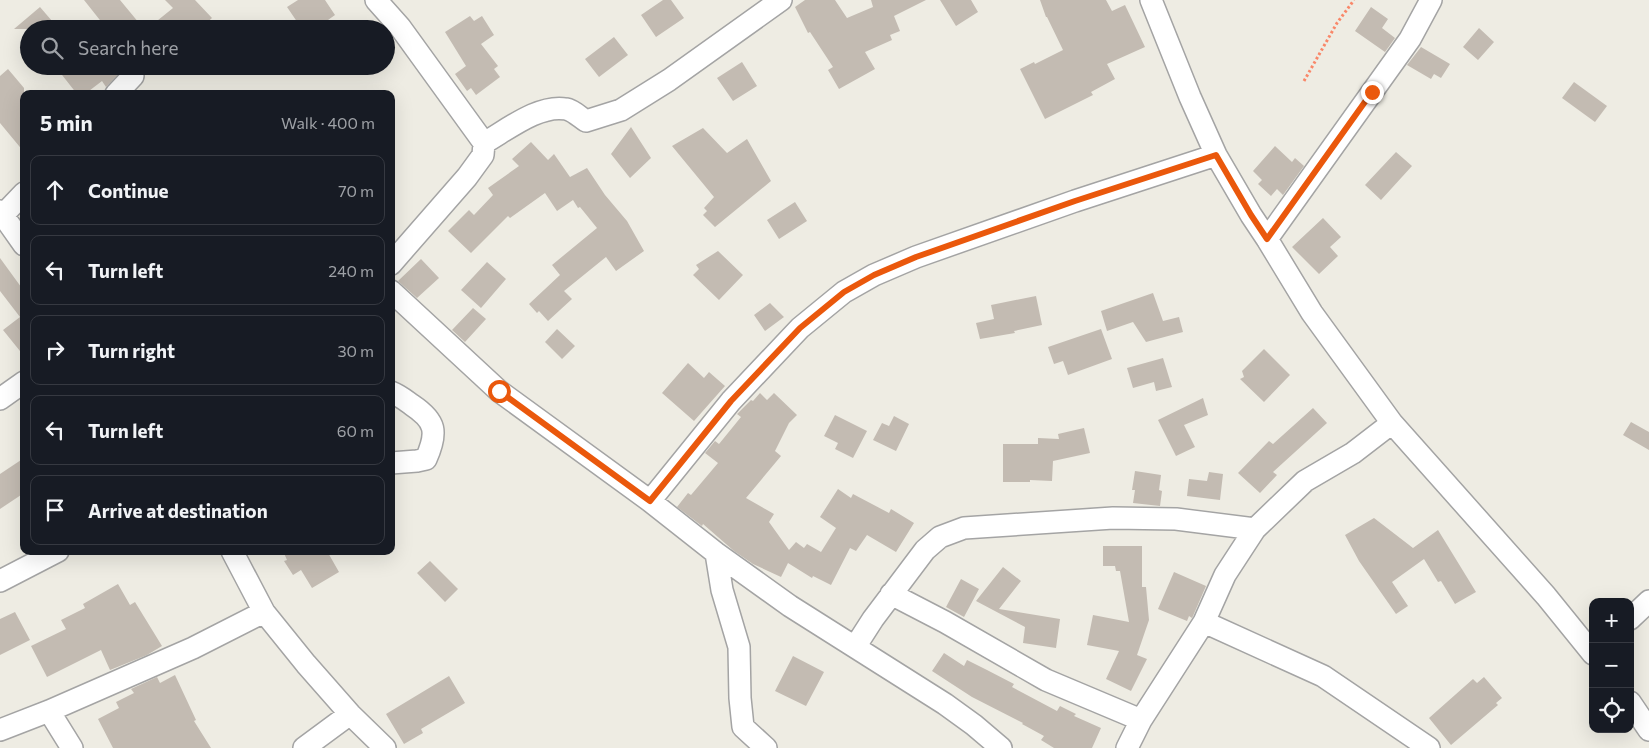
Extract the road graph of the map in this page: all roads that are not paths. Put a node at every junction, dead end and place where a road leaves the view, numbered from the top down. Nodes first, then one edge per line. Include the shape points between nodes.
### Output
1 (376, 0) edge
2 (781, 0) edge
3 (1151, 0) edge
4 (1431, 0) edge
5 (394, 20) edge
6 (395, 21) edge
7 (133, 76) dead end
8 (120, 90) edge
9 (484, 143) junction
10 (1216, 155) junction
11 (20, 197) edge
12 (2, 213) edge
13 (20, 239) edge
14 (1267, 239) junction
15 (395, 259) edge
16 (395, 295) edge
17 (20, 385) edge
18 (395, 394) edge
19 (0, 399) edge
20 (1392, 423) junction
21 (395, 463) edge
22 (650, 501) junction
23 (1255, 529) junction
24 (716, 553) junction
25 (50, 555) edge
26 (234, 555) edge
27 (0, 581) edge
28 (891, 594) junction
29 (1649, 601) edge
30 (264, 612) junction
31 (1634, 615) edge
32 (1204, 622) junction
33 (855, 647) junction
34 (1589, 648) edge
35 (1634, 708) edge
36 (49, 711) junction
37 (350, 714) junction
38 (1141, 720) junction
39 (0, 730) edge
40 (1649, 730) edge
41 (72, 748) edge
42 (304, 748) edge
43 (385, 748) edge
44 (766, 748) edge
45 (1001, 748) edge
46 (1126, 748) edge
47 (1429, 748) edge

1 - 5 street
2 - 9 street via 621,110 586,121 568,109 533,114
3 - 10 street
4 - 14 street via 1410,39
6 - 9 street
7 - 8 street
9 - 15 street via 483,155 467,177
10 - 14 street
10 - 22 street via 916,257 844,292 800,328 731,401
11 - 12 street
12 - 13 street
14 - 20 street via 1312,313
16 - 22 street via 499,391
17 - 19 street
18 - 21 street via 425,413 433,434 426,459
20 - 23 street via 1353,453 1306,481
20 - 34 street
22 - 24 street
23 - 28 street via 1176,519 1113,518 964,528 940,537 925,550
23 - 32 street via 1225,575
24 - 33 street
24 - 44 street via 722,590 739,647 743,727
25 - 27 street
26 - 30 street
28 - 33 street
28 - 38 street via 1046,680
29 - 31 street
30 - 36 street via 193,648
30 - 37 street
32 - 38 street
32 - 47 street via 1323,676
33 - 45 street via 945,704
35 - 40 street
36 - 39 street
36 - 41 street
37 - 42 street
37 - 43 street
38 - 46 street

